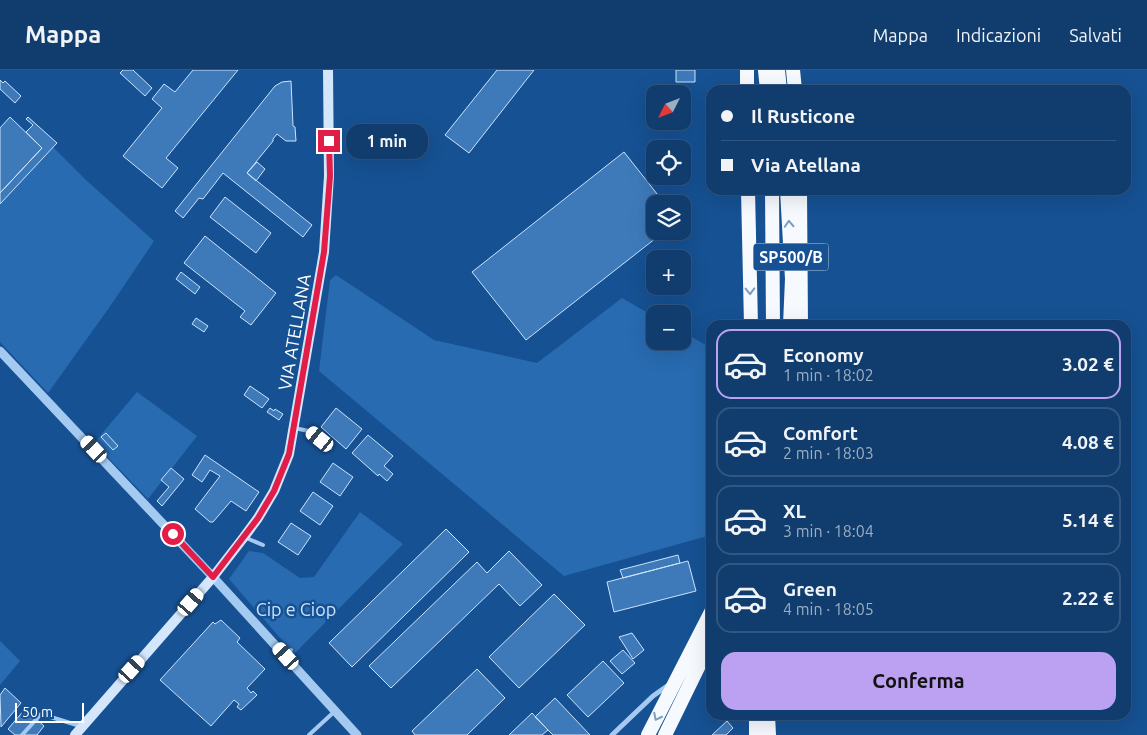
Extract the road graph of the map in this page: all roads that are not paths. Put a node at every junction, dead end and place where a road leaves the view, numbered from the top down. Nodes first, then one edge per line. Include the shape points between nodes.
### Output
1 (328, 70) edge
2 (747, 70) edge
3 (765, 70) edge
4 (778, 70) edge
5 (793, 70) edge
6 (747, 85) edge
7 (766, 85) edge
8 (780, 85) edge
9 (794, 85) edge
10 (748, 195) edge
11 (772, 195) edge
12 (787, 195) edge
13 (800, 195) edge
14 (751, 320) edge
15 (772, 320) edge
16 (790, 320) edge
17 (801, 320) edge
18 (0, 351) edge
19 (294, 428) junction
20 (330, 448) dead end
21 (244, 537) junction
22 (263, 545) dead end
23 (213, 577) junction
24 (706, 622) edge
25 (706, 651) edge
26 (706, 659) edge
27 (335, 710) junction
28 (756, 720) edge
29 (768, 720) edge
30 (82, 726) junction
31 (22, 735) edge
32 (75, 735) edge
33 (309, 735) edge
34 (357, 735) edge
35 (612, 735) edge
36 (648, 735) edge
37 (665, 735) edge
38 (756, 735) edge
39 (769, 735) edge

1 - 19 main road, VIA ATELLANA via 330,176 324,252
2 - 6 highway
3 - 7 highway
4 - 8 highway
5 - 9 highway
10 -> 14 highway
11 - 15 highway, SP500/B
16 -> 12 highway, SP500/B via 792,279
13 - 17 highway
18 - 23 street
19 - 20 lane via 309,431
19 - 21 main road, VIA ATELLANA via 289,454 274,491
21 - 22 lane
21 - 23 main road, VIA ATELLANA
23 - 27 street via 288,653
23 - 30 main road, VIA ATELLANA
24 -> 36 highway, bridge
25 - 37 highway, bridge
26 - 35 street via 653,696
27 - 33 lane
27 - 34 street
28 - 38 highway
29 - 39 highway
30 - 31 lane via 41,714
30 - 32 main road, VIA ATELLANA

